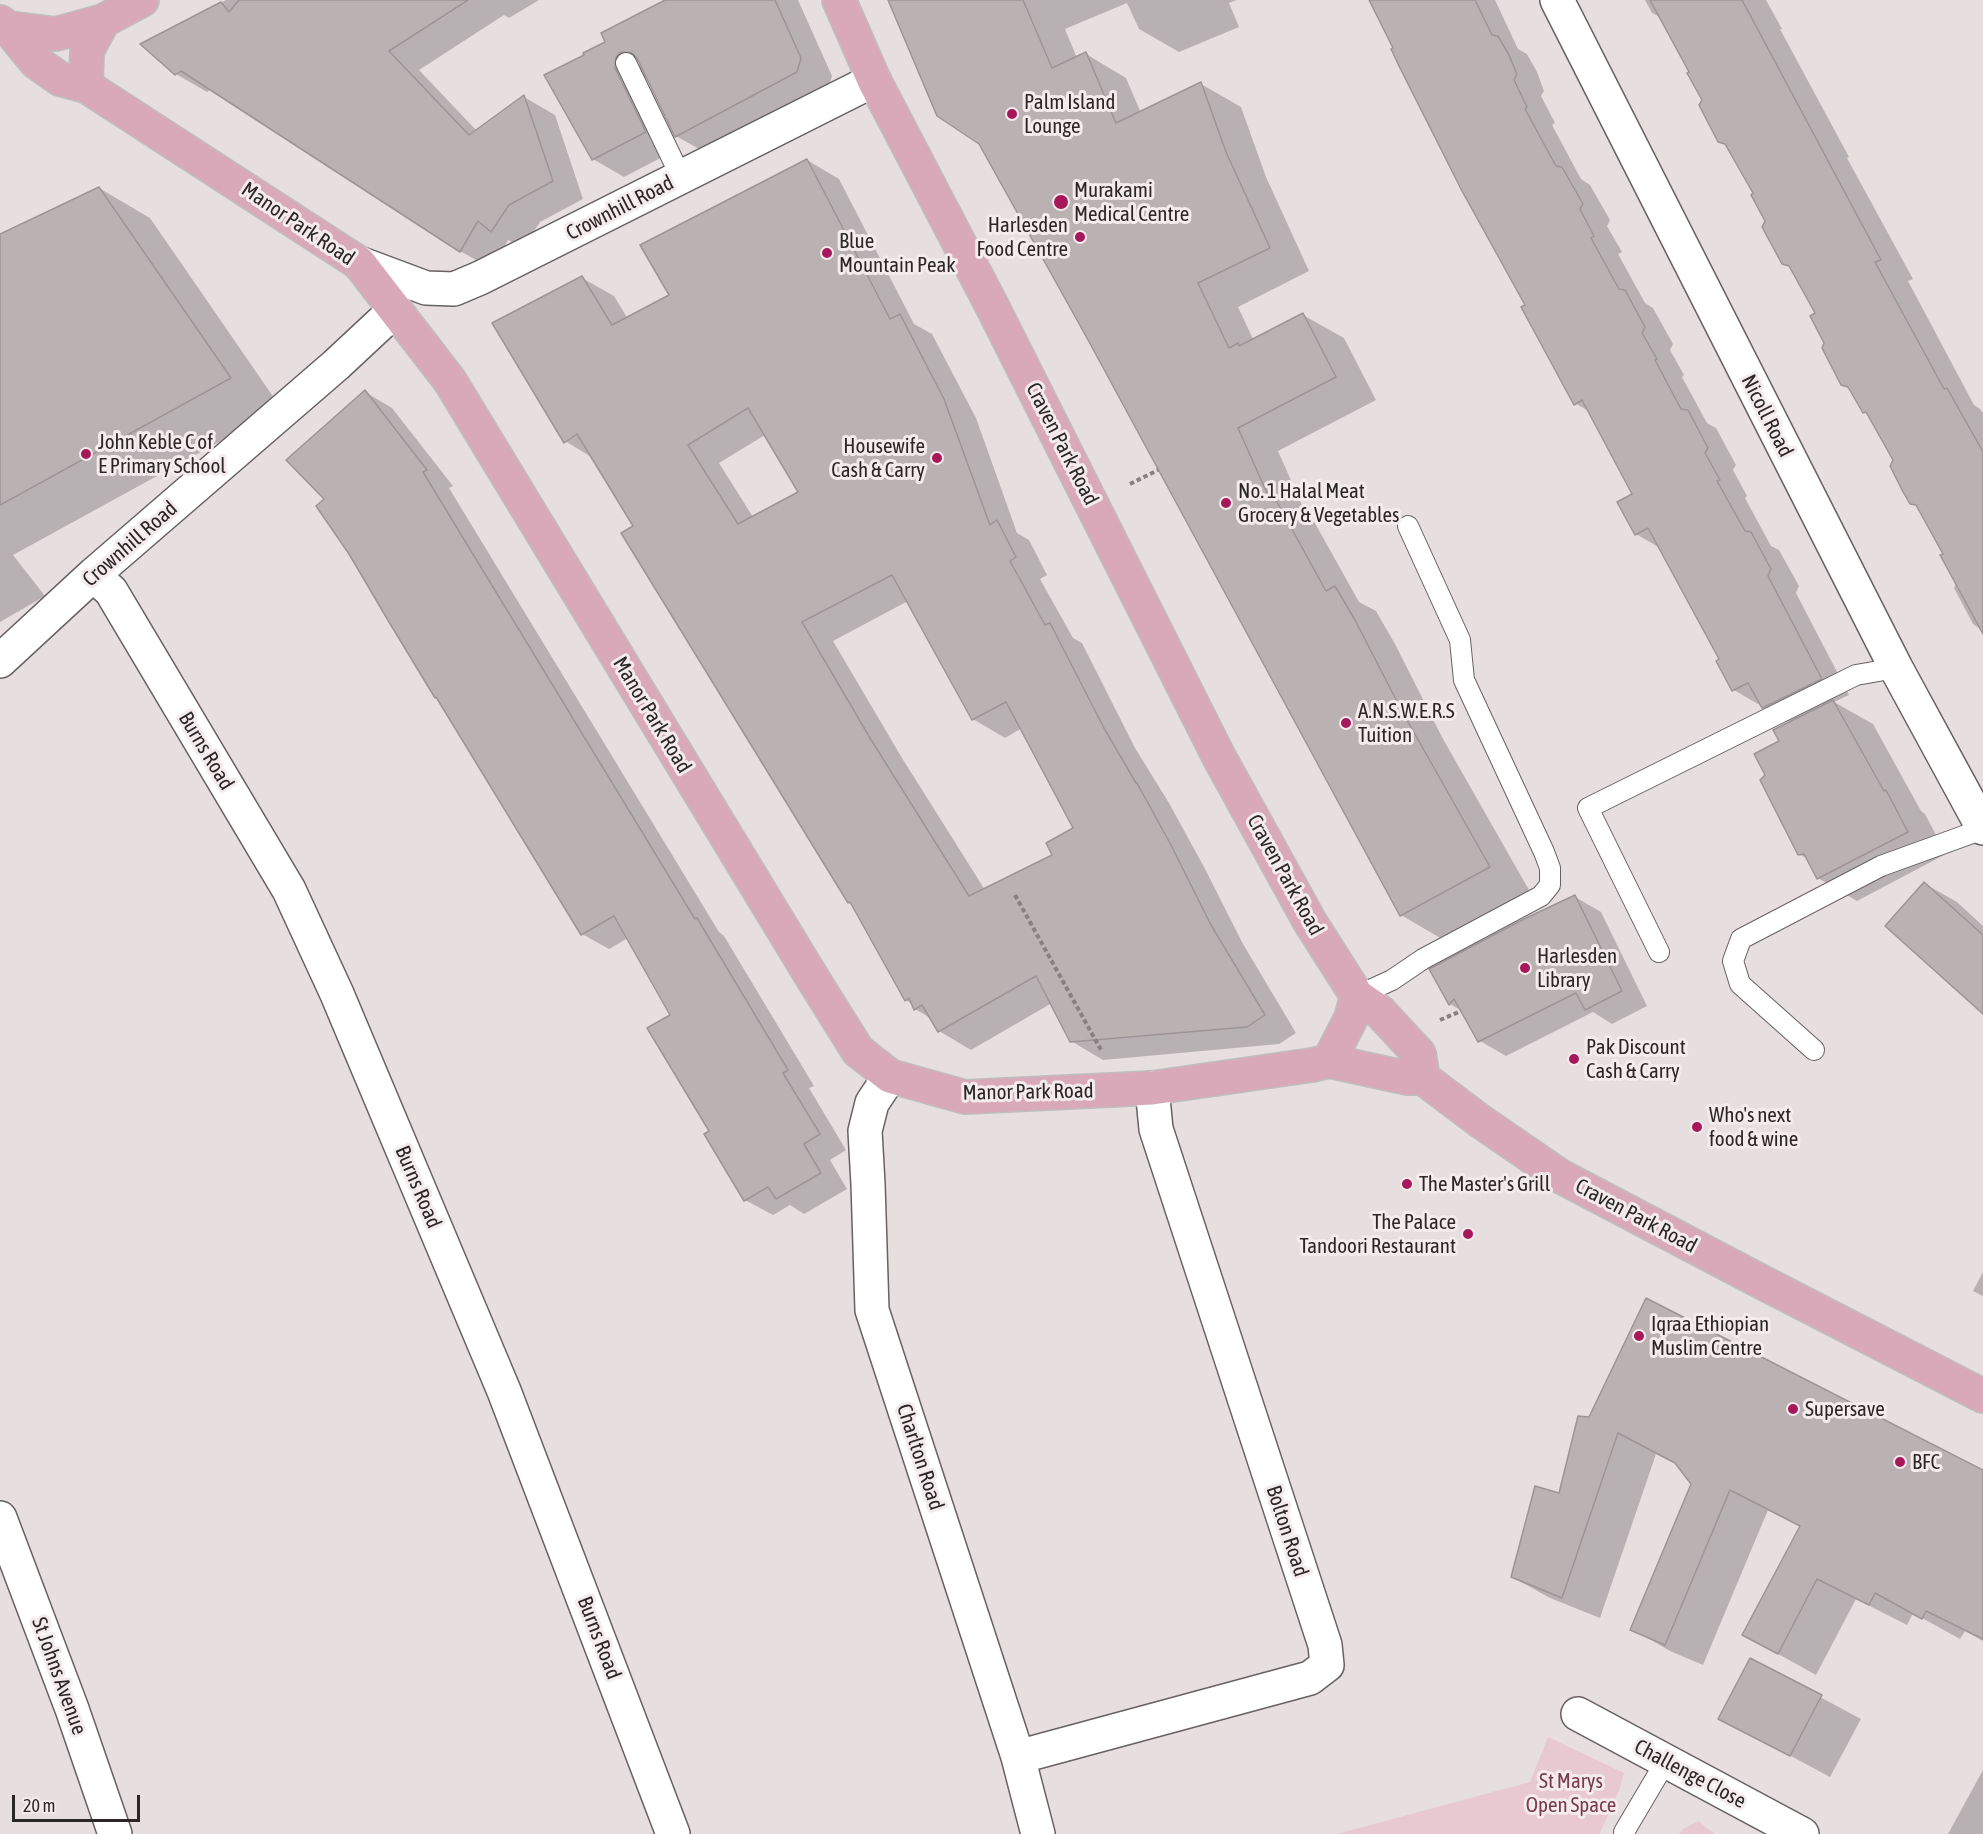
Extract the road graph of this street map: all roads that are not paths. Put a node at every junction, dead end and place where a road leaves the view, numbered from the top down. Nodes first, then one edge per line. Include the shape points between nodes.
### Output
1 (142, 0) edge
2 (838, 0) edge
3 (1557, 0) edge
4 (103, 21) junction
5 (4, 25) edge
6 (626, 63) dead end
7 (874, 80) junction
8 (86, 86) junction
9 (681, 177) junction
10 (358, 262) junction
11 (396, 310) junction
12 (1408, 526) dead end
13 (93, 576) junction
14 (0, 661) edge
15 (1896, 668) junction
16 (1983, 829) edge
17 (1659, 952) dead end
18 (1357, 996) junction
19 (1814, 1050) dead end
20 (1329, 1061) junction
21 (890, 1076) junction
22 (1424, 1078) junction
23 (1152, 1088) junction
24 (1983, 1396) edge
25 (0, 1518) edge
26 (1578, 1714) dead end
27 (1018, 1757) junction
28 (1666, 1761) junction
29 (1624, 1832) dead end
30 (115, 1834) edge
31 (673, 1834) edge
32 (1038, 1834) edge
33 (1802, 1834) edge

1 - 4 main road
2 - 7 main road, Craven Park Road
3 - 15 street, Nicoll Road
4 - 5 main road via 56,34
4 - 8 main road via 87,51
5 - 8 main road, Manor Park Road via 36,62 60,79
6 - 9 lane
7 - 9 street, Crownhill Road
7 - 18 main road, Craven Park Road via 1219,757 1310,922
8 - 10 main road, Manor Park Road
9 - 10 street, Crownhill Road via 454,289 426,288
10 - 11 main road, Manor Park Road
11 - 13 street, Crownhill Road
11 - 21 main road, Manor Park Road via 450,381 858,1051
12 - 18 lane via 1460,640 1464,680 1544,852 1550,868 1550,885 1541,896
13 - 14 street, Crownhill Road
13 - 31 street, Burns Road via 111,591 289,890 337,994 504,1391
15 - 16 street, Nicoll Road
15 - 17 lane via 1856,675 1588,808
16 - 19 lane via 1881,866 1741,939 1733,961 1740,984
18 - 20 main road via 1351,1018
18 - 22 main road, Craven Park Road via 1380,1012 1419,1054
20 - 22 main road, Manor Park Road
20 - 23 main road, Manor Park Road
21 - 23 main road, Manor Park Road via 966,1097
21 - 27 street, Charlton Road via 872,1103 864,1131 872,1310
22 - 24 main road, Craven Park Road via 1560,1176
23 - 27 street, Bolton Road via 1156,1129 1325,1645 1327,1665 1310,1678
25 - 30 street, St Johns Avenue
26 - 28 street, Challenge Close
27 - 32 street, Charlton Road
28 - 29 lane
28 - 33 street, Challenge Close

